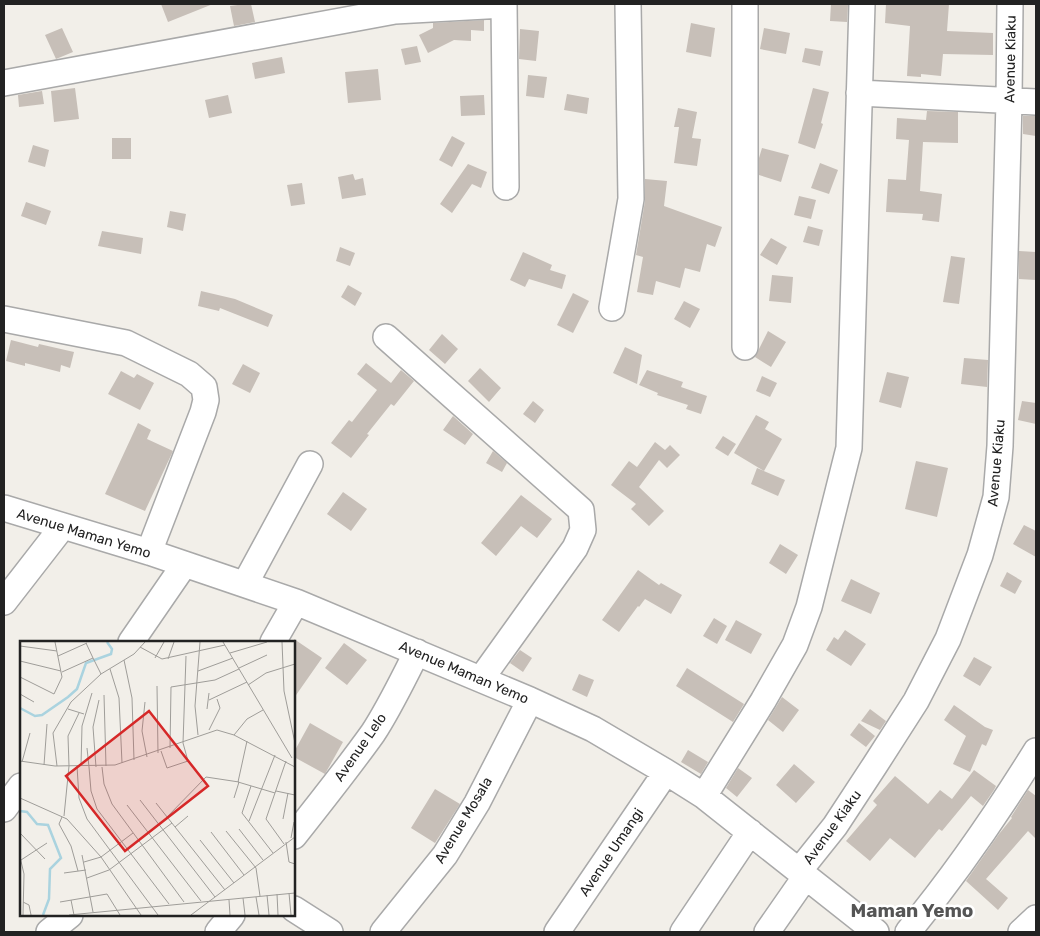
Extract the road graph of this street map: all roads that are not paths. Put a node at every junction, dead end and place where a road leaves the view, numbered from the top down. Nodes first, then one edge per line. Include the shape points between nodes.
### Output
1 (504, 4) edge
2 (628, 4) edge
3 (745, 4) edge
4 (862, 4) edge
5 (1010, 4) edge
6 (4, 83) edge
7 (859, 94) junction
8 (1009, 101) junction
9 (1036, 102) edge
10 (506, 187) dead end
11 (612, 308) dead end
12 (4, 319) edge
13 (386, 337) dead end
14 (745, 347) dead end
15 (310, 464) dead end
16 (4, 508) edge
17 (63, 526) junction
18 (149, 552) junction
19 (184, 565) junction
20 (245, 584) junction
21 (4, 602) edge
22 (296, 602) junction
23 (132, 641) edge
24 (274, 641) edge
25 (417, 652) junction
26 (481, 679) junction
27 (530, 700) junction
28 (1036, 751) edge
29 (666, 772) junction
30 (20, 787) edge
31 (704, 796) junction
32 (4, 809) edge
33 (750, 832) junction
34 (295, 835) edge
35 (802, 873) junction
36 (295, 910) edge
37 (69, 916) edge
38 (231, 916) edge
39 (1036, 918) edge
40 (865, 929) edge
41 (49, 932) edge
42 (218, 932) edge
43 (330, 932) edge
44 (383, 932) edge
45 (557, 932) edge
46 (683, 932) edge
47 (767, 932) edge
48 (908, 932) edge
49 (1021, 932) edge

1 - 6 street via 395,11
1 - 10 street
2 - 11 street via 631,199
3 - 14 street
4 - 7 street
5 - 8 street, Avenue Kiaku
7 - 8 street
7 - 31 street via 849,448 809,607 795,645
8 - 9 street
8 - 35 street, Avenue Kiaku via 996,497 980,555 948,640 916,701
12 - 18 street via 126,343 189,374 204,387 206,400 203,412
13 - 26 street via 581,510 583,530 576,548
15 - 20 street
16 - 17 street, Avenue Maman Yemo
17 - 18 street, Avenue Maman Yemo
17 - 21 street
18 - 19 street, Avenue Maman Yemo
19 - 20 street, Avenue Maman Yemo
19 - 23 street
20 - 22 street, Avenue Maman Yemo
22 - 24 street
22 - 25 street, Avenue Maman Yemo
25 - 26 street, Avenue Maman Yemo
25 - 34 street, Avenue Lelo via 374,731
26 - 27 street, Avenue Maman Yemo
27 - 29 street, Avenue Maman Yemo via 593,729
27 - 44 street, Avenue Mosala via 444,855
28 - 48 street via 997,813
29 - 31 street, Avenue Maman Yemo
29 - 45 street, Avenue Umangi
30 - 32 street
31 - 33 street, Avenue Maman Yemo
33 - 35 street, Avenue Maman Yemo
33 - 46 street
35 - 40 street, Avenue Maman Yemo
35 - 47 street, Avenue Kiaku
36 - 43 street
37 - 41 street
38 - 42 street
39 - 49 street

